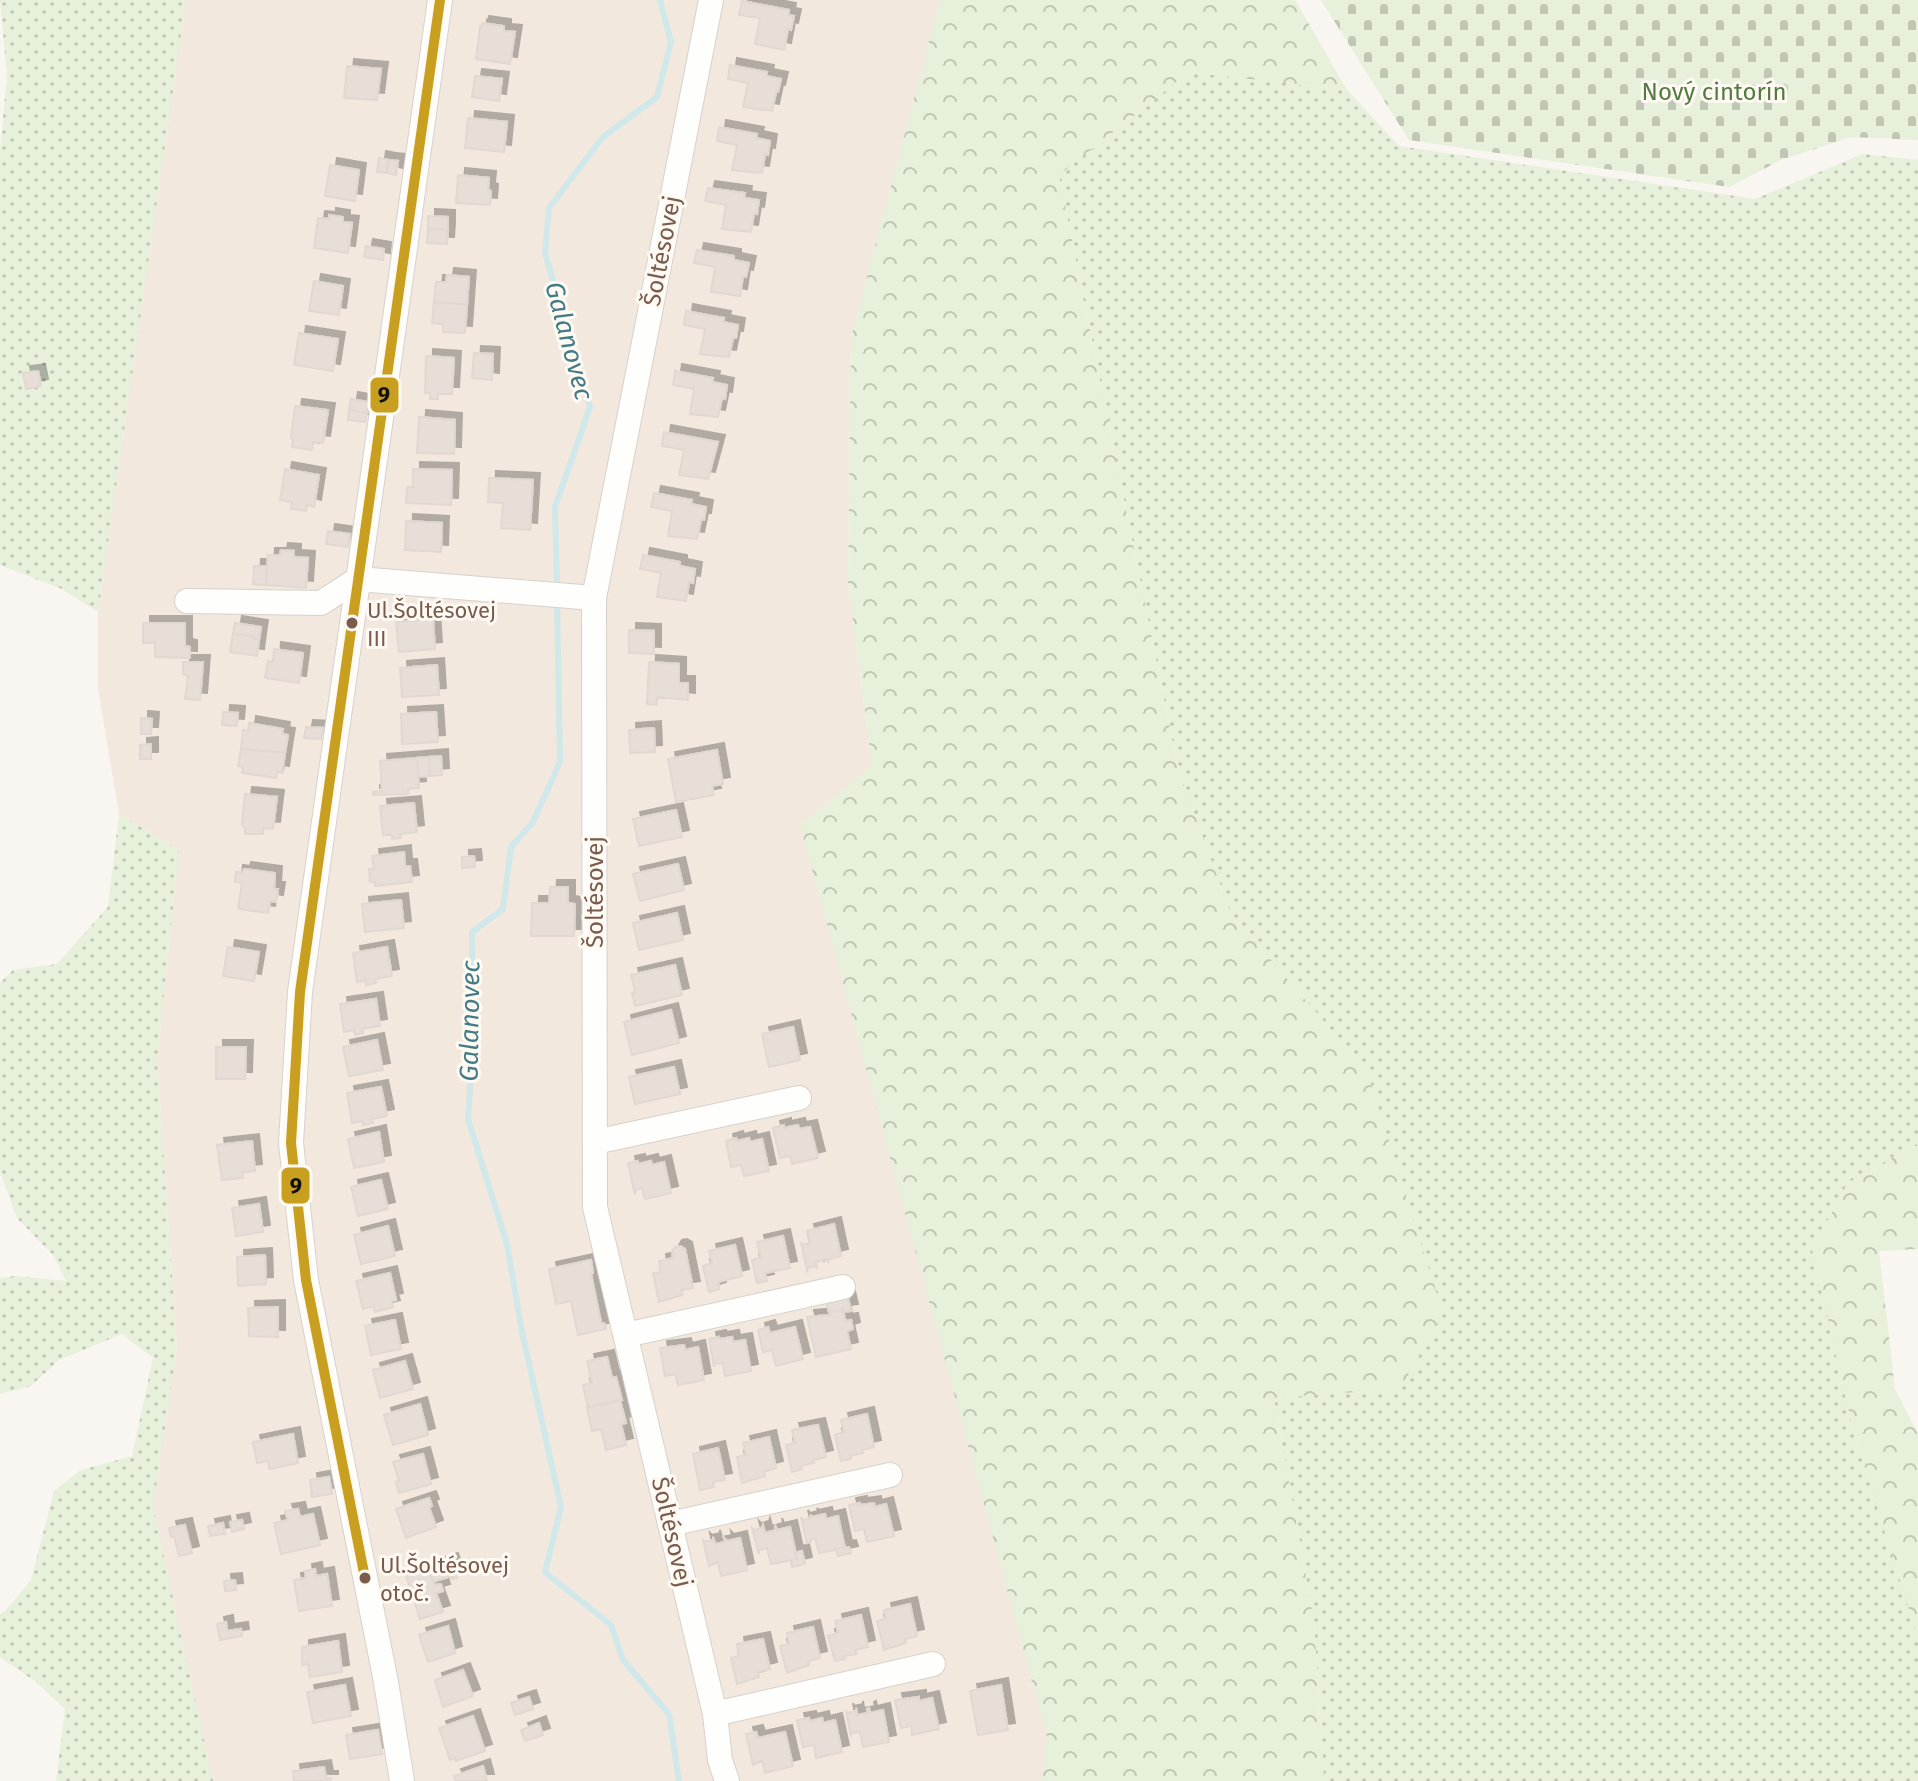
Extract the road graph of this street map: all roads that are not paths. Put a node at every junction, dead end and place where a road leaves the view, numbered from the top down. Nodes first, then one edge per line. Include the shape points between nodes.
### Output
1 (440, 0) edge
2 (711, 0) edge
3 (358, 579) junction
4 (594, 598) junction
5 (187, 601) dead end
6 (799, 1098) dead end
7 (595, 1142) junction
8 (843, 1287) dead end
9 (626, 1335) junction
10 (890, 1475) dead end
11 (670, 1524) junction
12 (933, 1664) dead end
13 (715, 1714) junction
14 (402, 1781) edge
15 (727, 1781) edge

1 - 3 street
2 - 4 street, Šoltésovej
3 - 4 street
3 - 5 street via 321,603
3 - 14 street via 300,992 291,1143 306,1280
4 - 7 street, Šoltésovej
6 - 7 street
7 - 9 street, Šoltésovej via 595,1207
8 - 9 street
9 - 11 street, Šoltésovej
10 - 11 street
11 - 13 street, Šoltésovej
12 - 13 street
13 - 15 street, Šoltésovej

